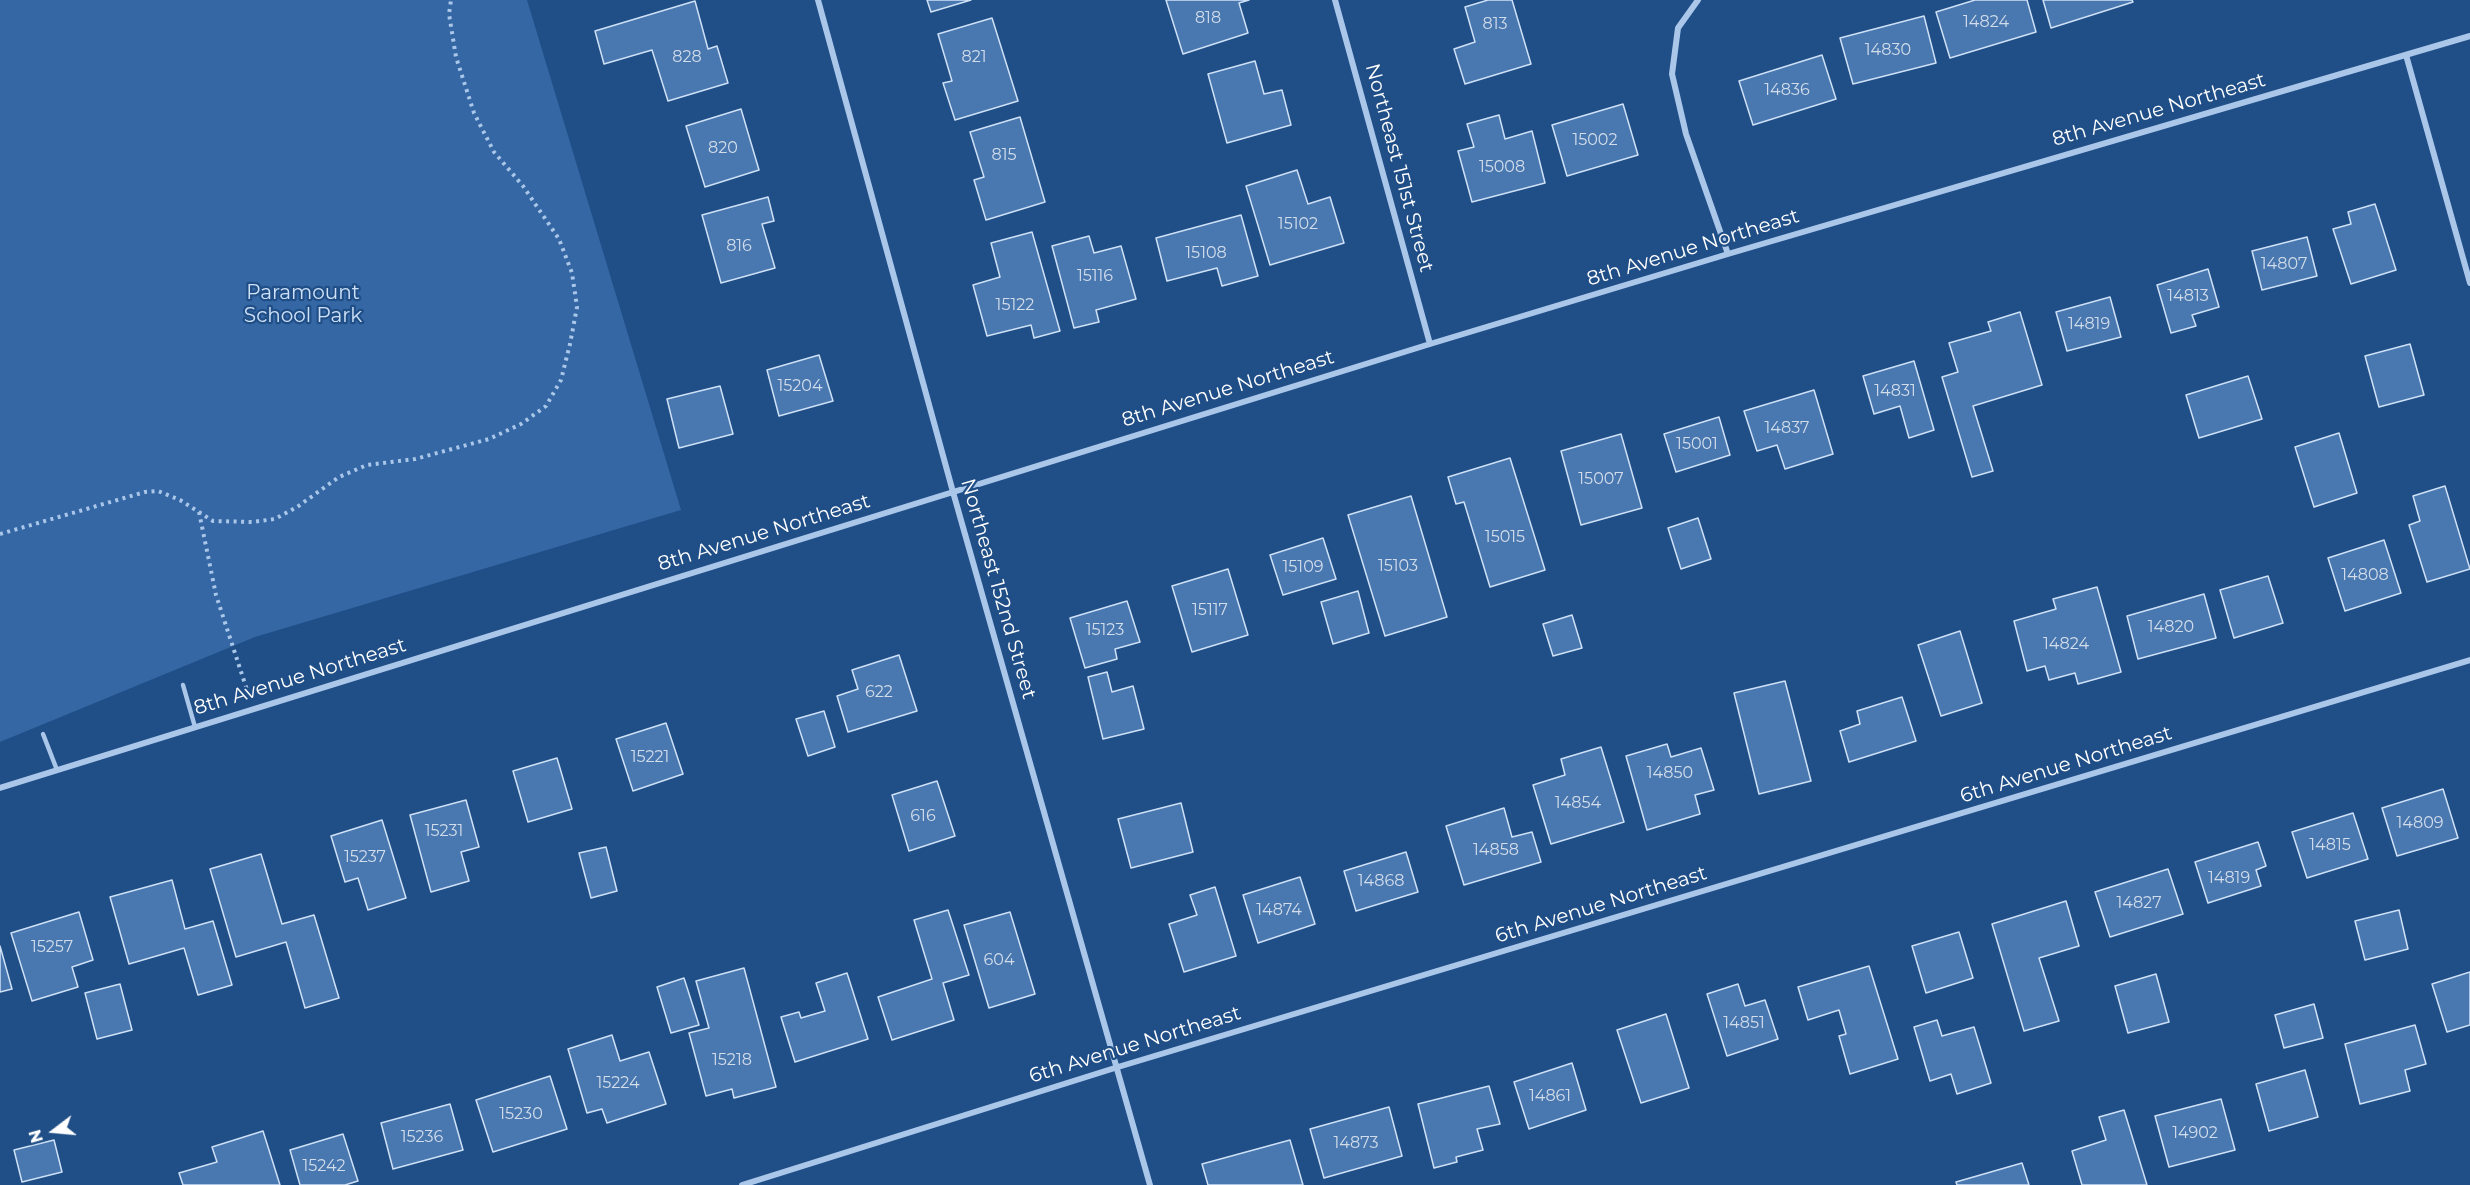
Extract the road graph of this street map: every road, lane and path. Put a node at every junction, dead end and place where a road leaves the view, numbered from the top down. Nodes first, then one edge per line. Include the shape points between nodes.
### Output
1 (451, 0) edge
2 (818, 0) edge
3 (1335, 0) edge
4 (1698, 0) edge
5 (2470, 36) edge
6 (2406, 55) junction
7 (1728, 254) junction
8 (2470, 283) edge
9 (1430, 344) junction
10 (953, 492) junction
11 (199, 512) junction
12 (0, 534) edge
13 (2470, 660) edge
14 (183, 685) dead end
15 (252, 710) junction
16 (195, 727) junction
17 (44, 734) dead end
18 (57, 770) junction
19 (0, 788) edge
20 (1118, 1067) junction
21 (742, 1185) edge
22 (1150, 1185) edge

1 - 11 path via 449,14 456,57 474,113 494,152 559,239 572,273 578,308 561,380 546,406 521,424 489,439 446,451 367,465 339,477 275,519 213,521
2 - 10 street, Northeast 152nd Street
3 - 9 street, Northeast 151st Street
4 - 7 street via 1678,28 1672,74 1686,134
5 - 6 street, 8th Avenue Northeast
6 - 7 street, 8th Avenue Northeast
6 - 8 street
7 - 9 street, 8th Avenue Northeast
9 - 10 street, 8th Avenue Northeast
10 - 15 street, 8th Avenue Northeast
10 - 20 street, Northeast 152nd Street
11 - 12 path via 158,491 145,492
11 - 15 path via 216,595
13 - 20 street, 6th Avenue Northeast
14 - 16 lane
15 - 16 street, 8th Avenue Northeast
16 - 18 street, 8th Avenue Northeast
17 - 18 lane
18 - 19 street, 8th Avenue Northeast
20 - 21 street, 6th Avenue Northeast
20 - 22 street, Northeast 152nd Street

